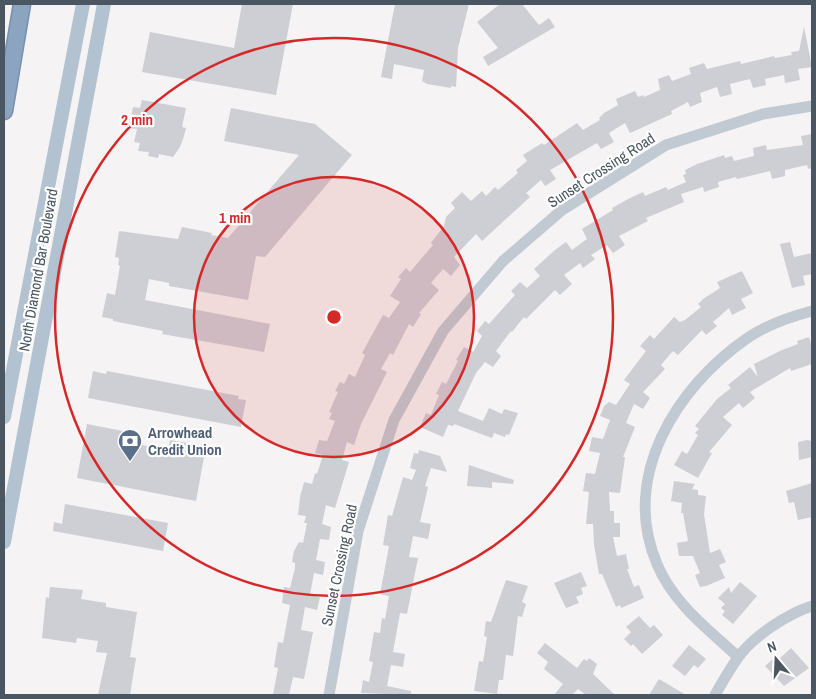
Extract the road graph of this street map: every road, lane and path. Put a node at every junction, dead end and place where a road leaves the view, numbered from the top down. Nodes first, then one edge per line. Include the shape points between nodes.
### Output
1 (22, 4) edge
2 (83, 4) edge
3 (104, 4) edge
4 (812, 106) edge
5 (4, 111) edge
6 (812, 311) edge
7 (4, 417) edge
8 (4, 542) edge
9 (812, 606) edge
10 (738, 657) junction
11 (329, 695) edge
12 (715, 695) edge

1 - 5 highway
2 - 7 main road, North Diamond Bar Boulevard
3 - 8 main road, North Diamond Bar Boulevard
4 - 11 street, Sunset Crossing Road via 763,114 666,145 562,210 502,261 443,331 394,420 358,532
6 - 10 street via 784,319 747,338 714,366 685,398 661,434 646,481 646,522 656,563 679,601
9 - 10 street via 767,630
10 - 12 street

